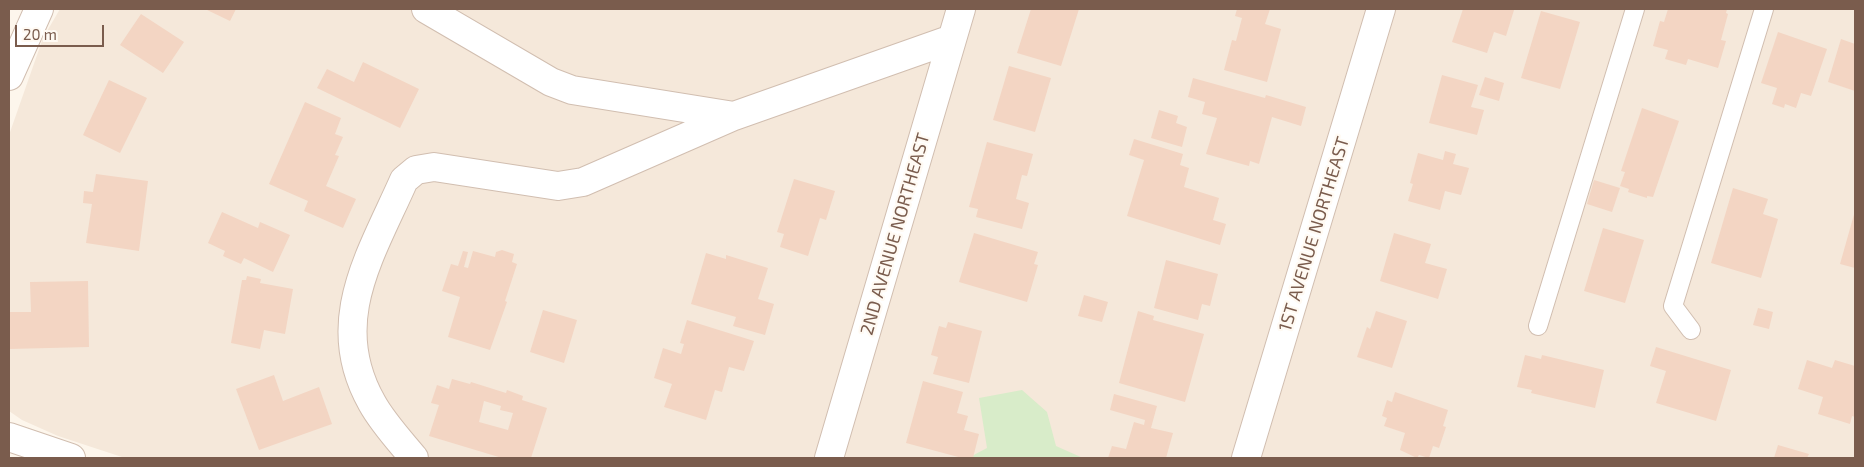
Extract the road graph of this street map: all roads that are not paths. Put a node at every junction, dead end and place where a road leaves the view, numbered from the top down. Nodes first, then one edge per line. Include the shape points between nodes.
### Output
1 (39, 9) edge
2 (426, 9) edge
3 (961, 9) edge
4 (1381, 9) edge
5 (1635, 9) edge
6 (1764, 9) edge
7 (952, 39) junction
8 (9, 76) edge
9 (734, 116) junction
10 (1538, 326) dead end
11 (1692, 330) dead end
12 (9, 437) edge
13 (70, 458) edge
14 (414, 458) edge
15 (829, 458) edge
16 (1246, 458) edge

1 - 8 street
2 - 9 street via 551,82 572,90
3 - 7 street, 2ND AVENUE NORTHEAST
4 - 16 street, 1ST AVENUE NORTHEAST
5 - 10 lane
6 - 11 lane via 1673,306
7 - 9 street
7 - 15 street, 2ND AVENUE NORTHEAST
9 - 14 street via 584,182 558,186 434,167 416,170 404,180 360,280 351,334 358,370 372,404
12 - 13 street

